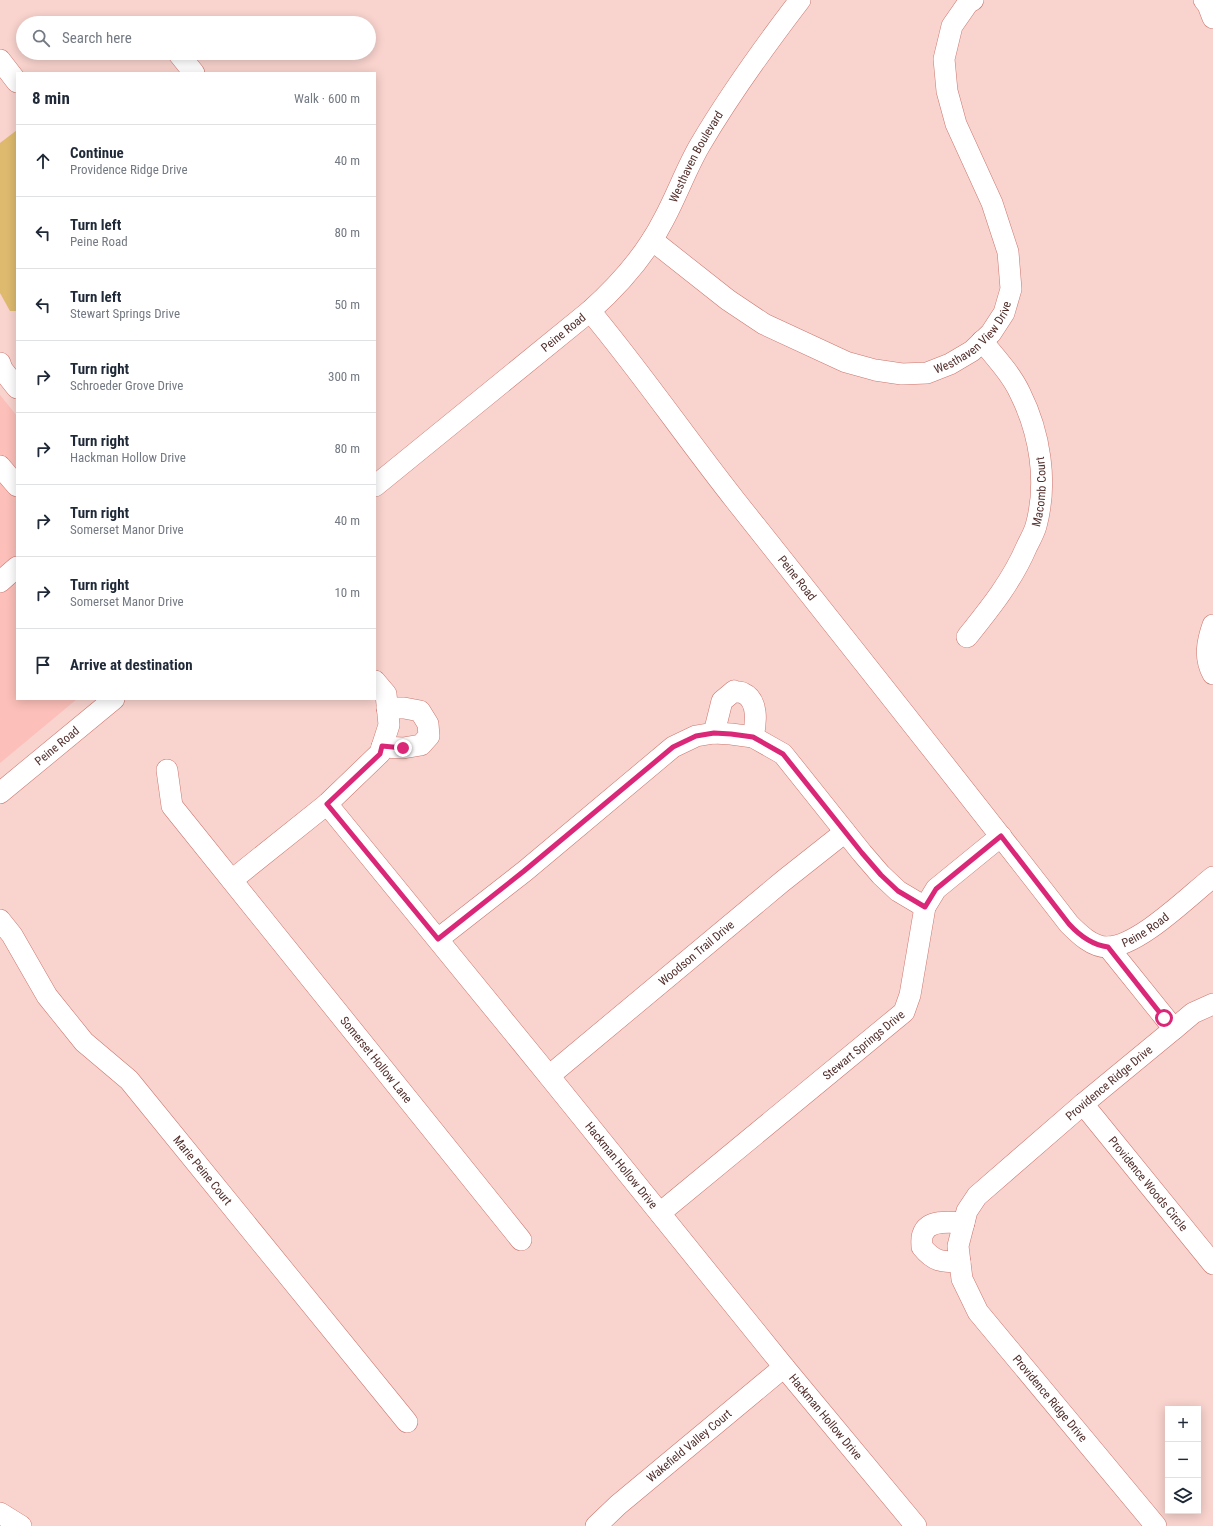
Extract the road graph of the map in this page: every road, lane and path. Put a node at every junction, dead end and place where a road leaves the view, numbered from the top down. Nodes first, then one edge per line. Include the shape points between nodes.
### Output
1 (800, 0) edge
2 (973, 0) edge
3 (1204, 0) edge
4 (1213, 18) edge
5 (0, 60) edge
6 (16, 81) edge
7 (652, 240) junction
8 (590, 311) junction
9 (982, 342) junction
10 (0, 363) edge
11 (16, 387) edge
12 (0, 466) edge
13 (16, 485) edge
14 (376, 485) edge
15 (16, 568) edge
16 (0, 582) edge
17 (1213, 625) edge
18 (967, 637) dead end
19 (1213, 674) edge
20 (376, 682) edge
21 (113, 700) edge
22 (387, 708) junction
23 (714, 733) junction
24 (753, 737) junction
25 (382, 746) junction
26 (167, 770) dead end
27 (0, 793) edge
28 (327, 804) junction
29 (845, 832) junction
30 (1001, 836) junction
31 (1213, 877) edge
32 (232, 880) junction
33 (925, 907) junction
34 (0, 920) edge
35 (438, 939) junction
36 (1108, 947) junction
37 (1213, 1004) edge
38 (1174, 1029) junction
39 (549, 1076) junction
40 (1083, 1104) junction
41 (660, 1213) junction
42 (964, 1223) junction
43 (521, 1240) dead end
44 (960, 1262) junction
45 (1213, 1264) edge
46 (784, 1367) junction
47 (407, 1422) dead end
48 (0, 1513) edge
49 (910, 1524) edge
50 (21, 1526) edge
51 (596, 1526) edge
52 (1156, 1526) edge

1 - 7 street, Westhaven Boulevard via 757,57 717,118
2 - 9 street, Westhaven View Drive via 952,26 944,59 947,92 956,124 992,203 1008,252 1011,289 1004,313
3 - 4 street
5 - 6 street
7 - 8 street, Westhaven Boulevard via 620,282
7 - 9 street, Westhaven View Drive via 728,300 764,324 846,362 902,374 927,373 950,364
8 - 14 street, Peine Road
8 - 30 street, Peine Road via 626,354 733,497
9 - 18 street, Macomb Court via 1005,369 1020,393 1034,428 1042,461 1041,493 1036,527 1020,563 998,598
10 - 11 street
12 - 13 street
15 - 16 street
17 - 19 street via 1207,649 1208,664
20 - 22 street via 386,694
21 - 27 street, Peine Road
22 - 25 street via 389,725
22 - 25 street via 420,711 428,724 429,736 421,745 403,748
23 - 24 street
23 - 24 street via 722,701 734,691 743,692 750,698 755,712 756,725
23 - 35 street via 696,736 673,747
24 - 29 street via 783,754
25 - 28 street via 380,754
26 - 32 street, Somerset Hollow Lane via 172,806
28 - 32 street
28 - 35 street, Hackman Hollow Drive
29 - 33 street via 889,883
29 - 39 street, Woodson Trail Drive
30 - 33 street, Stewart Springs Drive via 936,889
30 - 36 street, Peine Road via 1078,934 1100,946
31 - 36 street, Peine Road via 1155,925 1125,943
32 - 43 street, Somerset Hollow Lane
33 - 41 street, Stewart Springs Drive via 910,995 904,1012
34 - 47 street, Marie Peine Court via 12,935 47,996 84,1042 129,1080
35 - 39 street, Hackman Hollow Drive
36 - 38 street
37 - 38 street, Providence Ridge Drive via 1193,1014
38 - 40 street, Providence Ridge Drive
39 - 41 street, Hackman Hollow Drive
40 - 42 street, Providence Ridge Drive via 977,1196 967,1211
40 - 45 street, Providence Woods Circle
41 - 46 street, Hackman Hollow Drive
42 - 44 street, Providence Ridge Drive via 958,1246
42 - 44 street via 931,1224 923,1233 922,1247 928,1255 937,1260
44 - 52 street, Providence Ridge Drive via 962,1279 978,1312
46 - 49 street, Hackman Hollow Drive
46 - 51 street, Wakefield Valley Court
48 - 50 street

